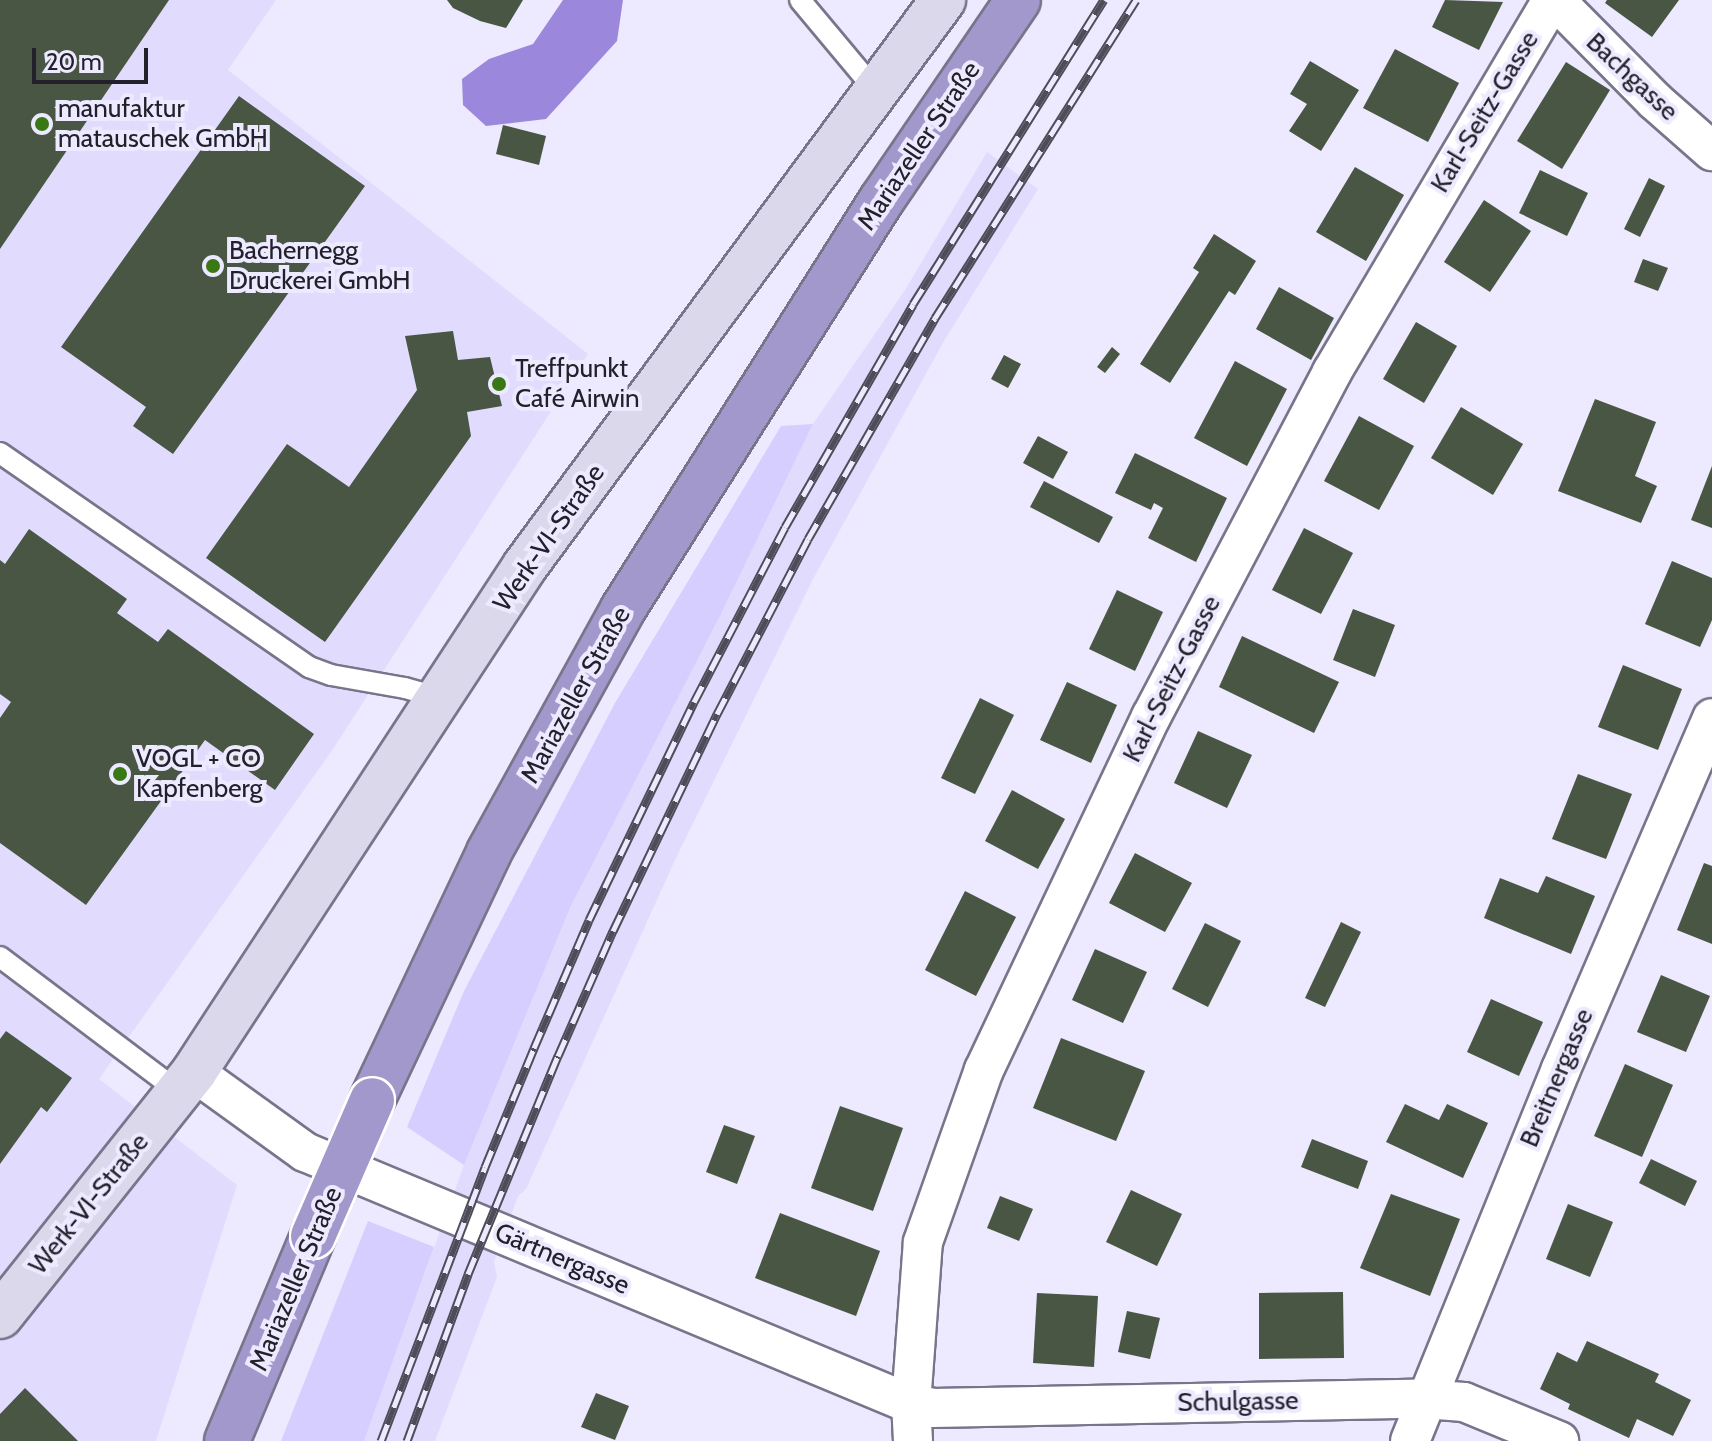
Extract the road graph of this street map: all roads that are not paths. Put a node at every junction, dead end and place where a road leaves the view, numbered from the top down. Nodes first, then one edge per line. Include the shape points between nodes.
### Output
1 (800, 0) edge
2 (943, 0) edge
3 (1018, 0) edge
4 (1554, 0) edge
5 (876, 91) junction
6 (1712, 151) edge
7 (0, 453) edge
8 (439, 698) junction
9 (1712, 718) edge
10 (0, 957) edge
11 (186, 1082) junction
12 (0, 1316) edge
13 (1424, 1399) junction
14 (911, 1404) junction
15 (227, 1441) edge
16 (913, 1441) edge
17 (1410, 1441) edge
18 (1559, 1441) edge

1 - 5 lane
2 - 5 main road, Werk-VI-Straße
3 - 15 highway, Mariazeller Straße, bridge via 881,201 623,609 489,852 372,1100
4 - 6 street, Bachgasse
4 - 14 street, Karl-Seitz-Gasse via 1332,372 1151,717 984,1070 923,1242
5 - 8 main road, Werk-VI-Straße via 525,566
7 - 8 lane via 309,667
8 - 11 main road, Werk-VI-Straße
9 - 13 street, Breitnergasse
10 - 11 lane
11 - 12 main road, Werk-VI-Straße
11 - 14 street, Gärtnergasse via 305,1152
13 - 14 street, Schulgasse via 933,1408
13 - 17 street, Breitnergasse
13 - 18 street, Schulgasse via 1464,1402
14 - 16 street

